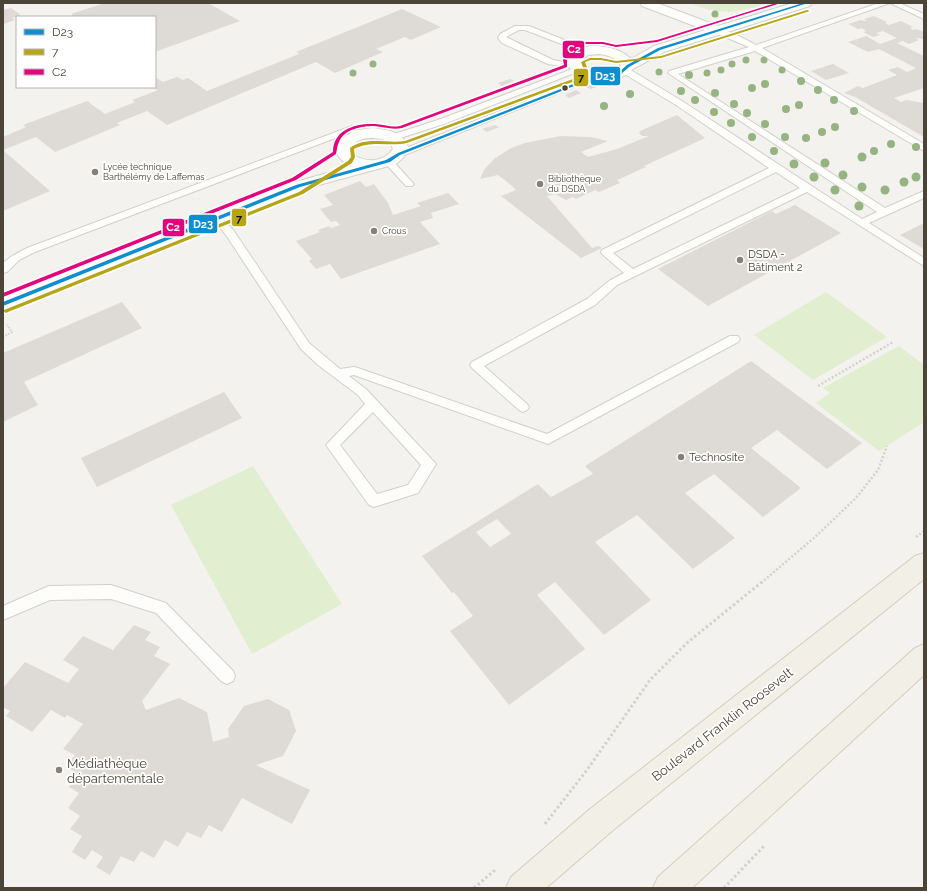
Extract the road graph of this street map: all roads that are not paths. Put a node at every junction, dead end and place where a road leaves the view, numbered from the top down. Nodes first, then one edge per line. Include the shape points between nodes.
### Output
1 (646, 3) edge
2 (806, 3) edge
3 (886, 3) edge
4 (893, 3) edge
5 (924, 17) edge
6 (499, 30) dead end
7 (716, 30) junction
8 (507, 33) junction
9 (755, 48) junction
10 (658, 49) junction
11 (588, 51) junction
12 (616, 54) junction
13 (576, 68) junction
14 (627, 69) junction
15 (597, 76) junction
16 (360, 134) junction
17 (394, 137) junction
18 (924, 148) edge
19 (345, 156) junction
20 (387, 160) junction
21 (776, 168) junction
22 (409, 184) dead end
23 (298, 186) junction
24 (807, 188) junction
25 (924, 194) edge
26 (884, 212) junction
27 (218, 219) junction
28 (862, 223) junction
29 (924, 263) edge
30 (3, 270) edge
31 (632, 274) junction
32 (4, 312) edge
33 (734, 339) dead end
34 (337, 374) junction
35 (373, 404) junction
36 (523, 407) dead end
37 (924, 564) edge
38 (3, 613) edge
39 (924, 657) edge
40 (228, 676) dead end
41 (522, 888) edge
42 (669, 888) edge

1 - 7 street
2 - 7 street
3 - 9 lane
4 - 5 lane
6 - 8 lane
7 - 9 lane
7 - 10 street
8 - 11 lane via 518,28 533,30
8 - 13 lane via 502,36 505,41 551,62
9 - 18 lane
9 - 26 lane via 672,73
10 - 12 street
10 - 14 street
11 - 12 street
11 - 13 street via 574,59
12 - 14 street via 626,59
13 - 15 street
13 - 17 lane via 441,122
14 - 15 street via 614,76
14 - 21 lane
15 - 20 lane
16 - 17 street via 374,133
16 - 19 street via 344,144 342,152
16 - 30 lane via 352,129 31,250 17,256
17 - 20 street via 401,145 401,149
19 - 20 street via 354,162
19 - 23 street
20 - 22 lane
20 - 23 street
21 - 24 lane
21 - 31 lane via 606,252
23 - 27 street
24 - 28 lane
24 - 31 lane
25 - 26 lane
26 - 28 lane
27 - 32 street
27 - 34 lane via 305,346
28 - 29 lane
31 - 36 lane via 613,283 591,302 476,365
33 - 34 lane via 548,439 354,371
34 - 35 lane via 362,392
35 - 35 lane via 332,445 374,501 413,490 429,464
37 - 41 main road, Boulevard Franklin Roosevelt via 607,815
38 - 40 lane via 49,593 111,592 161,608
39 - 42 main road

